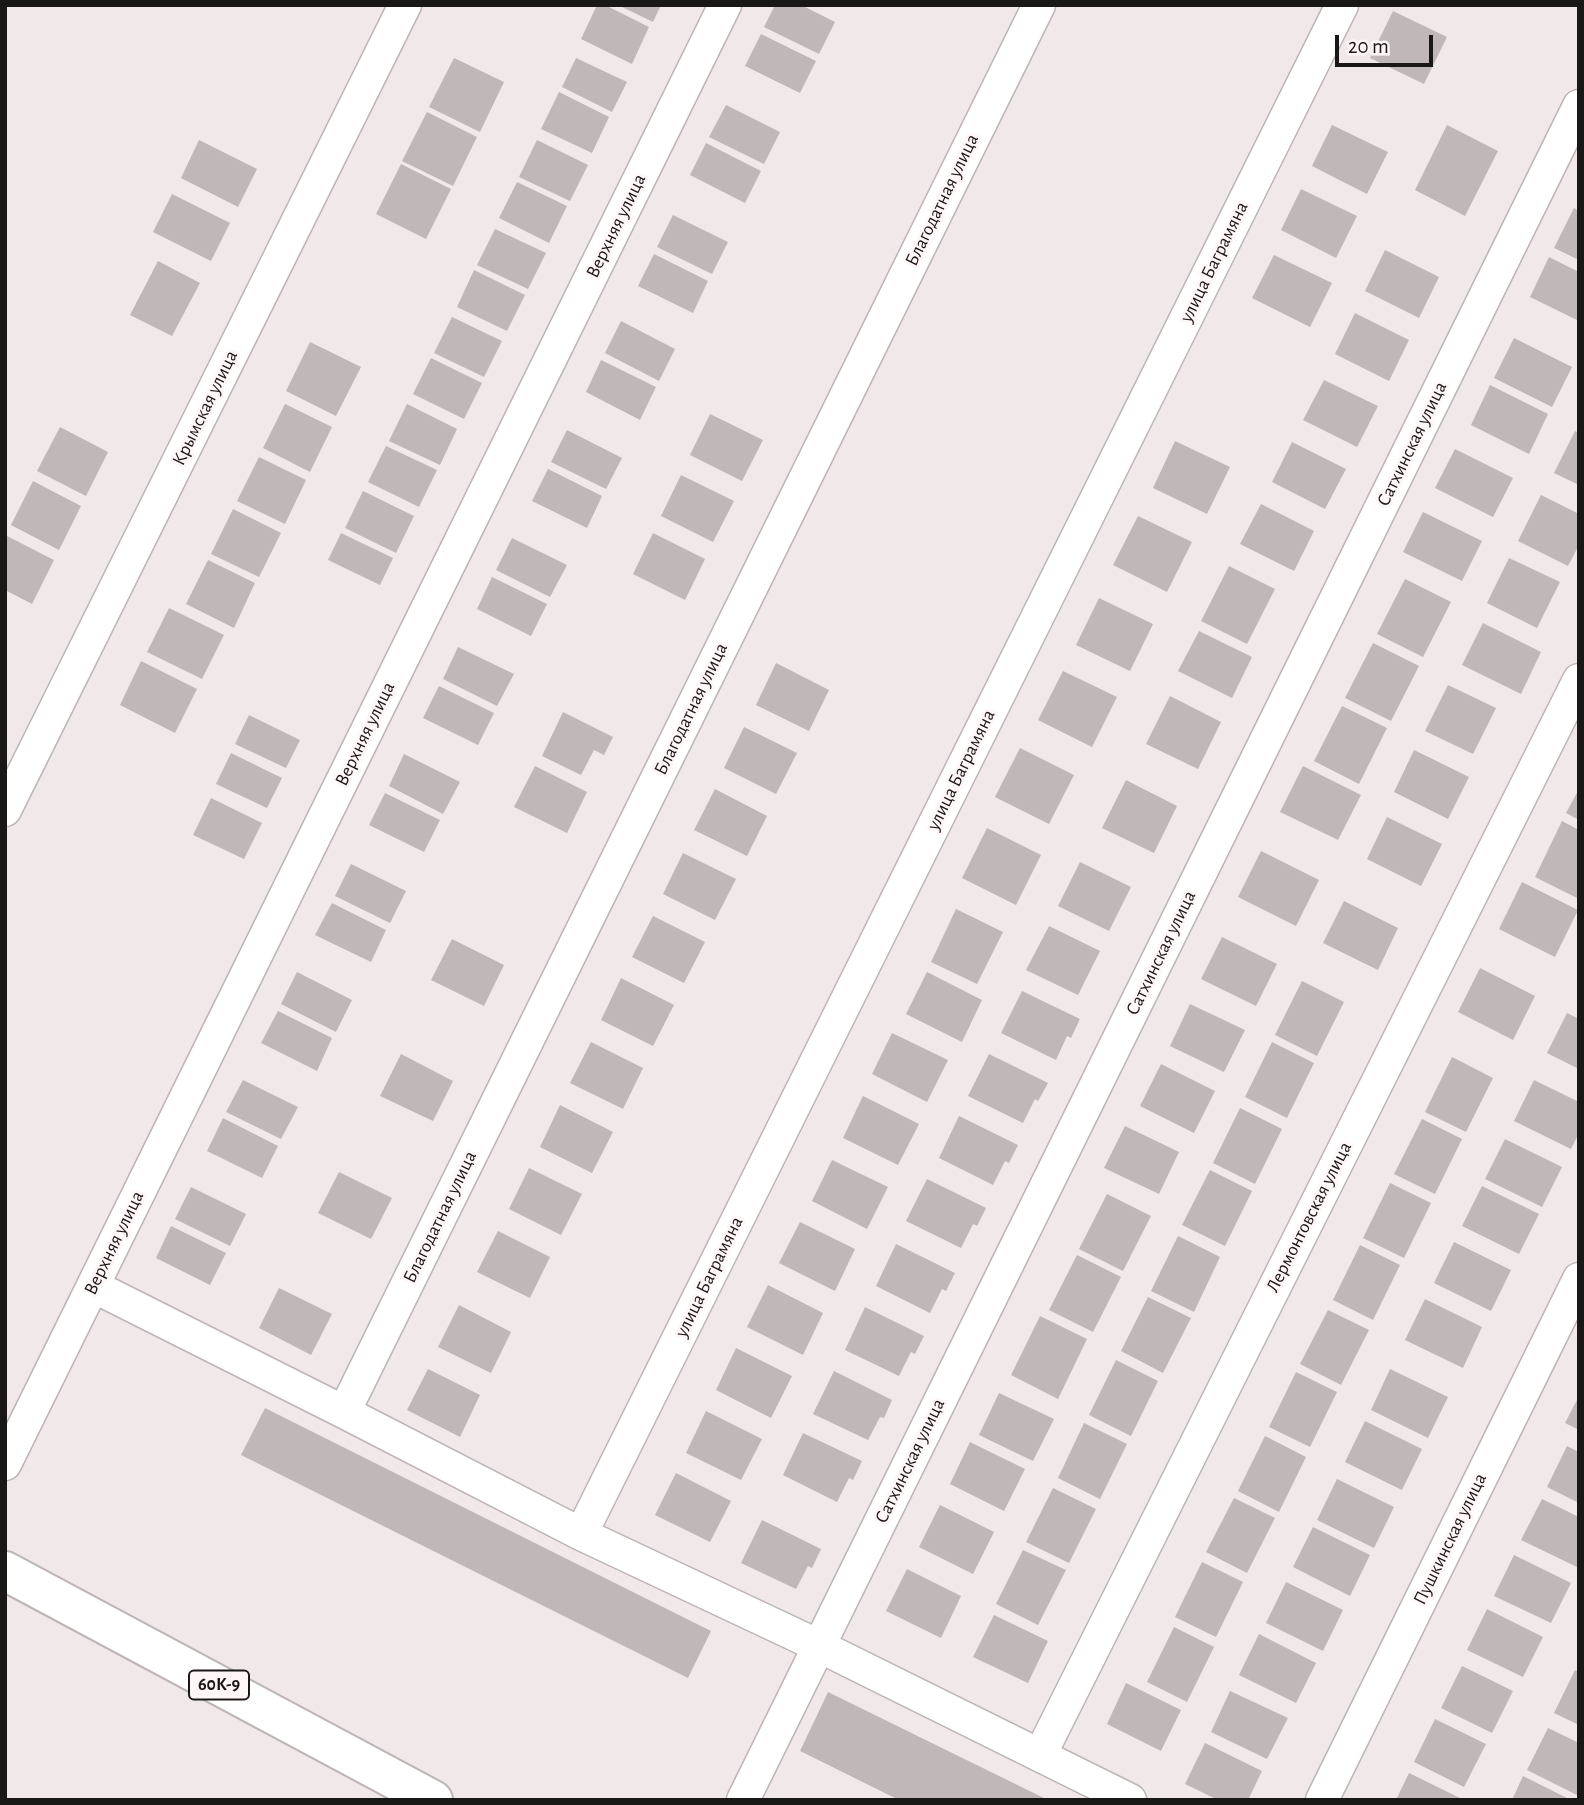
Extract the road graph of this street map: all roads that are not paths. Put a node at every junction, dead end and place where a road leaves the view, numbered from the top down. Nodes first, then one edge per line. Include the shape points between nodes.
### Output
1 (405, 5) edge
2 (726, 5) edge
3 (1039, 5) edge
4 (1342, 5) edge
5 (1579, 106) edge
6 (1579, 680) edge
7 (5, 810) edge
8 (1579, 1279) edge
9 (93, 1286) junction
10 (344, 1412) junction
11 (5, 1464) edge
12 (580, 1534) junction
13 (5, 1571) edge
14 (819, 1646) junction
15 (1040, 1755) junction
16 (433, 1800) edge
17 (743, 1800) edge
18 (1130, 1800) edge
19 (1322, 1800) edge

1 - 7 street, Крымская улица
2 - 9 street, Верхняя улица
3 - 10 street, Благодатная улица
4 - 12 street, улица Баграмяна
5 - 14 street, Сатхинская улица
6 - 15 street, Лермонтовская улица
8 - 19 street, Пушкинская улица
9 - 10 street
9 - 11 street, Верхняя улица
10 - 12 street
12 - 14 street
13 - 16 main road, 60К-9
14 - 15 street
14 - 17 street, Сатхинская улица
15 - 18 street

